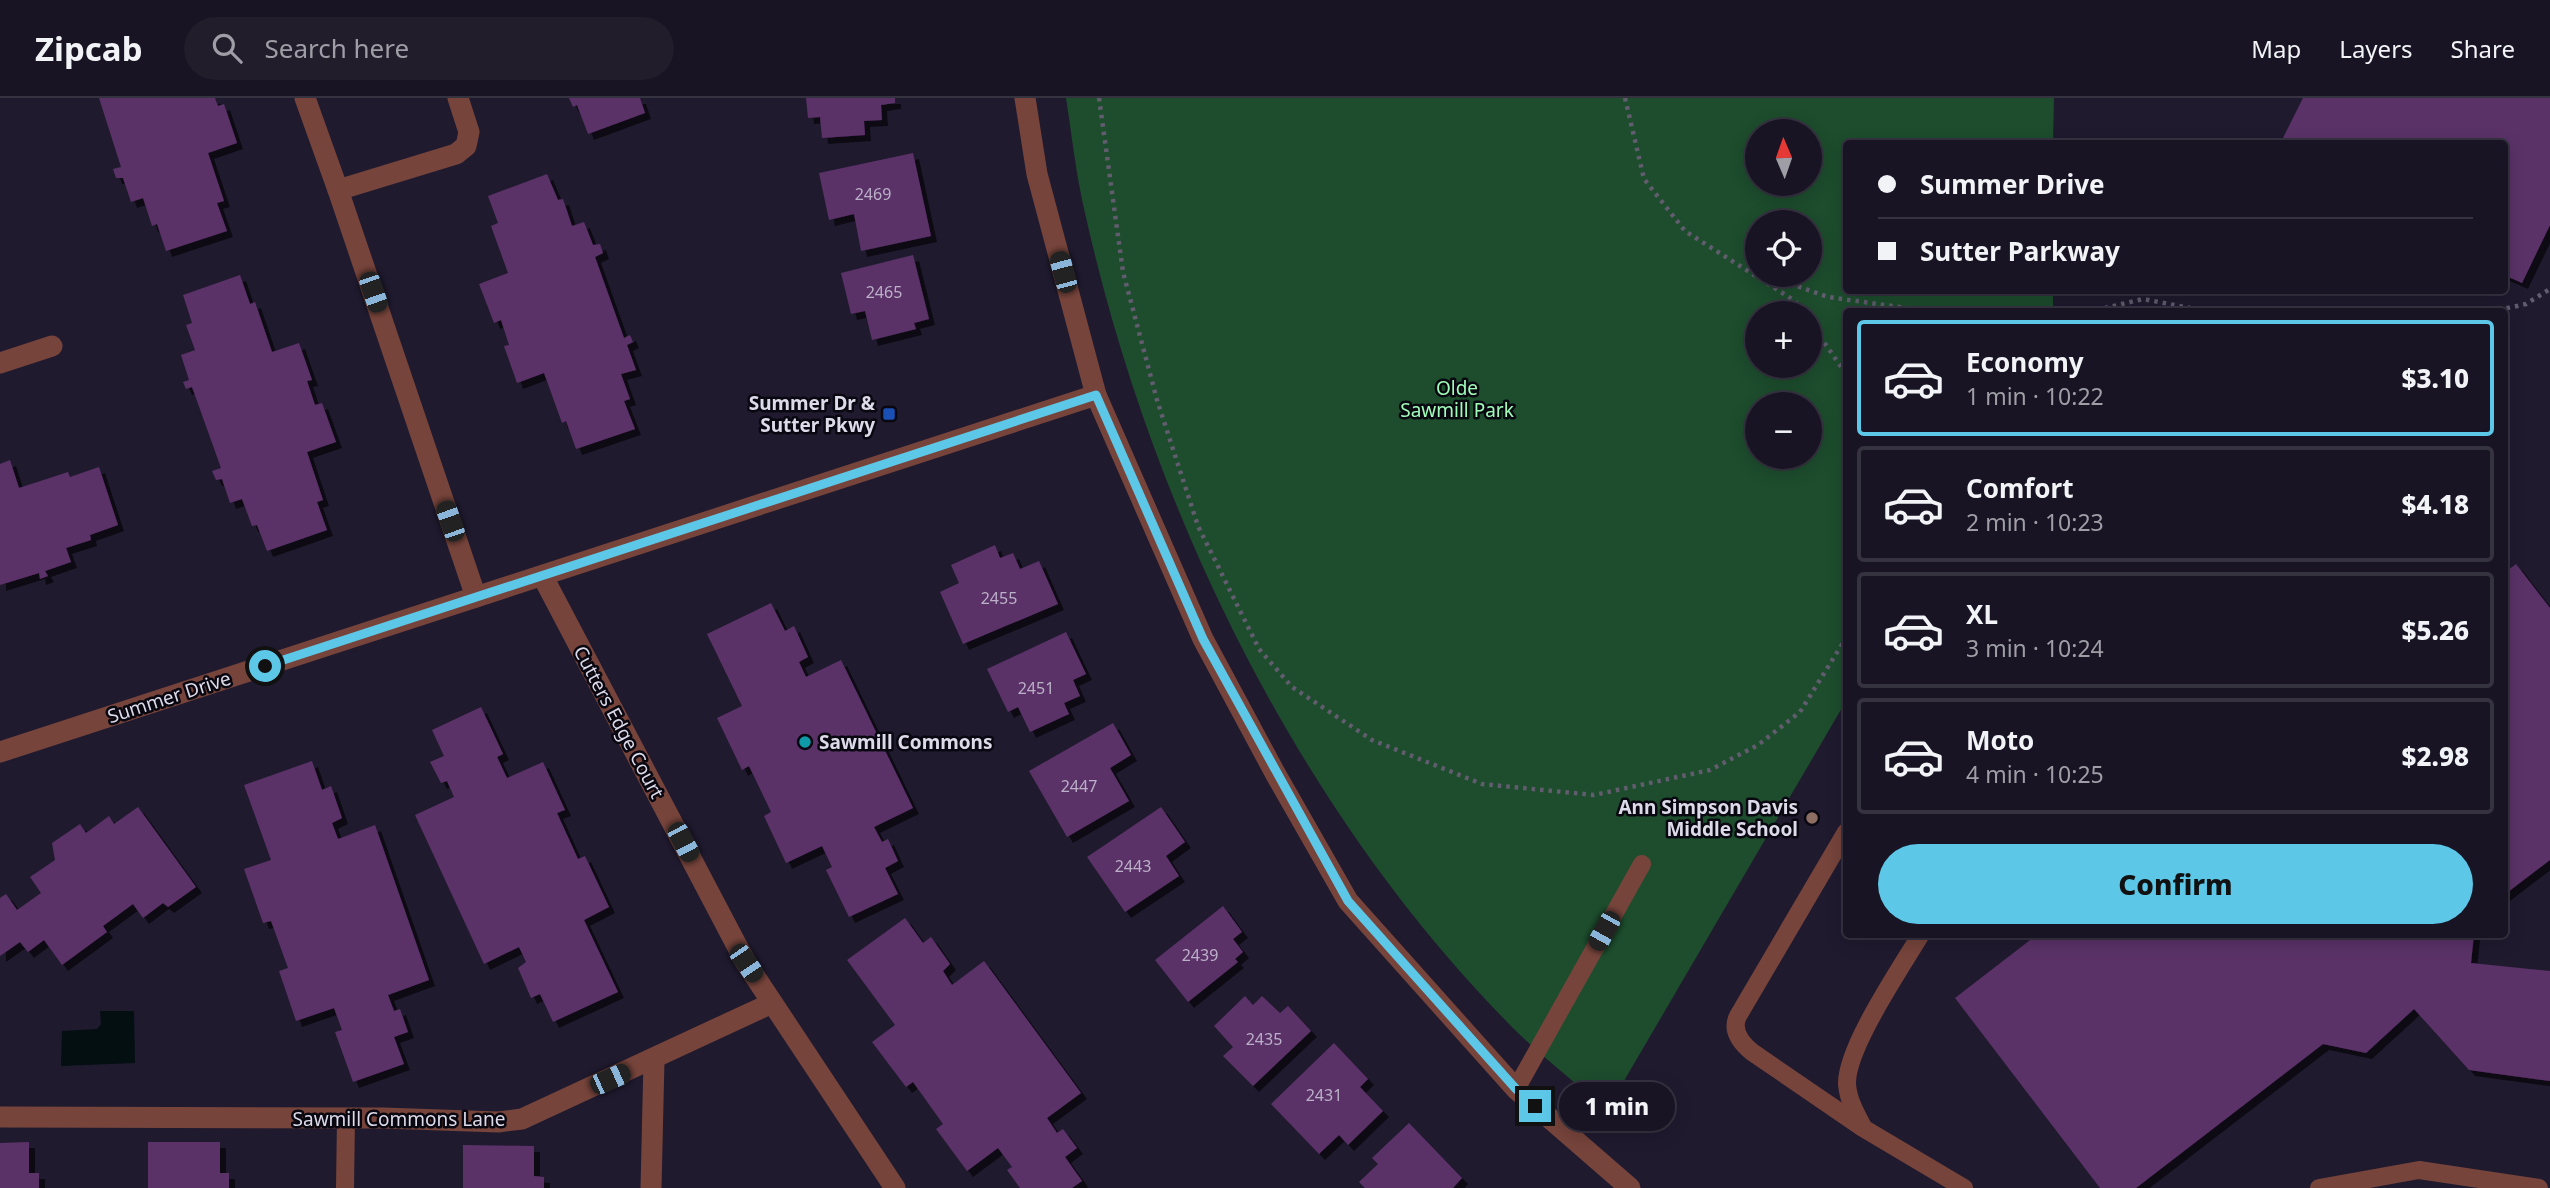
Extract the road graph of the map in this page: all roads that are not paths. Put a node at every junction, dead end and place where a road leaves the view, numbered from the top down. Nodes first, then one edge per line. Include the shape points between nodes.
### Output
1 (305, 98) edge
2 (458, 98) edge
3 (1025, 98) edge
4 (338, 190) junction
5 (52, 346) dead end
6 (0, 363) edge
7 (1096, 395) junction
8 (543, 577) junction
9 (476, 597) junction
10 (0, 752) edge
11 (1843, 837) edge
12 (1642, 864) dead end
13 (1919, 938) edge
14 (772, 1003) junction
15 (654, 1060) junction
16 (1516, 1089) junction
17 (0, 1117) edge
18 (346, 1118) junction
19 (1863, 1128) junction
20 (345, 1188) edge
21 (651, 1188) edge
22 (895, 1188) edge
23 (1630, 1188) edge
24 (1964, 1188) edge
25 (2319, 1188) edge
26 (2539, 1188) edge

1 - 4 street
2 - 4 street via 469,132 466,146 456,154
3 - 7 street via 1037,174
4 - 9 street
5 - 6 street
7 - 8 street, Summer Drive
7 - 16 street via 1203,639 1348,901
8 - 9 street, Summer Drive
8 - 14 street, Cutters Edge Court via 746,963
9 - 10 street, Summer Drive
11 - 19 lane via 1735,1028 1743,1045
12 - 16 lane
13 - 19 lane via 1849,1067 1849,1095
14 - 15 street, Sawmill Commons Lane
14 - 22 street, Cutters Edge Court
15 - 18 street, Sawmill Commons Lane via 522,1119
15 - 21 street
16 - 23 street
17 - 18 street, Sawmill Commons Lane
18 - 20 lane
19 - 24 lane
25 - 26 lane via 2419,1170

